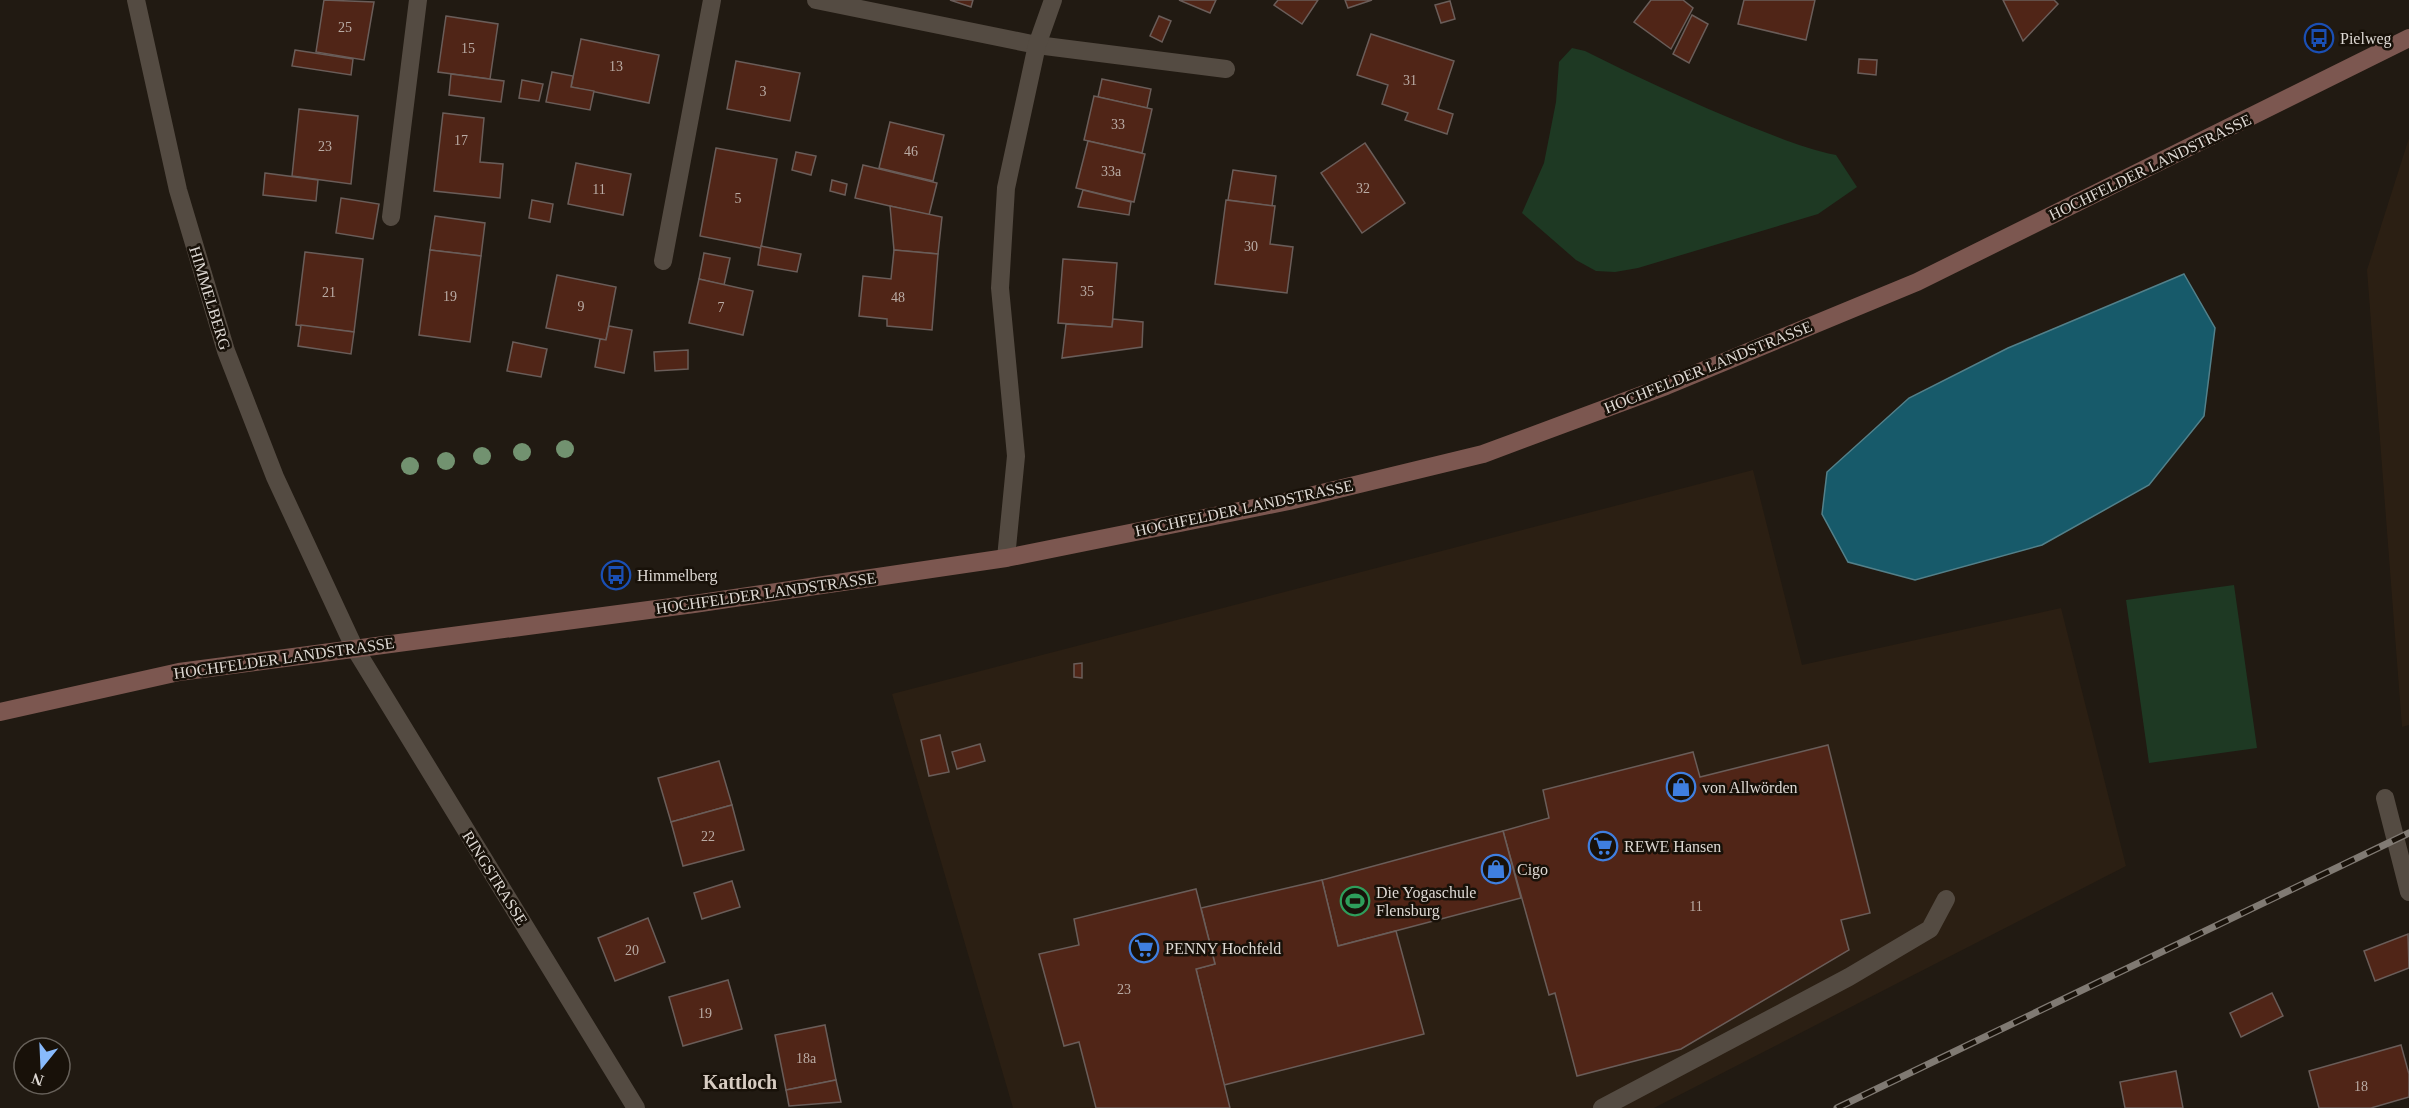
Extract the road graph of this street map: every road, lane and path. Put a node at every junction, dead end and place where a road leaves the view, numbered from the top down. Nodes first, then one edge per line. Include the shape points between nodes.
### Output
1 (136, 0) edge
2 (418, 0) edge
3 (712, 0) edge
4 (816, 0) edge
5 (1053, 0) edge
6 (2409, 38) edge
7 (1037, 45) junction
8 (1226, 69) dead end
9 (391, 218) dead end
10 (663, 261) dead end
11 (1006, 558) junction
12 (354, 647) junction
13 (0, 712) edge
14 (2385, 798) dead end
15 (2409, 892) edge
16 (1946, 899) dead end
17 (636, 1108) edge
18 (1602, 1108) edge

1 - 12 street, HIMMELBERG via 178,190 226,351 275,477
2 - 9 street
3 - 10 street
4 - 7 street
5 - 7 street
6 - 11 main road, HOCHFELDER LANDSTRASSE via 1917,282 1666,386 1483,454 1289,501
7 - 8 street
7 - 11 street via 1005,199 1000,288 1016,456
11 - 12 main road, HOCHFELDER LANDSTRASSE via 694,604
12 - 13 main road, HOCHFELDER LANDSTRASSE via 179,672
12 - 17 street, RINGSTRASSE
14 - 15 street
16 - 18 street via 1930,929 1849,977

